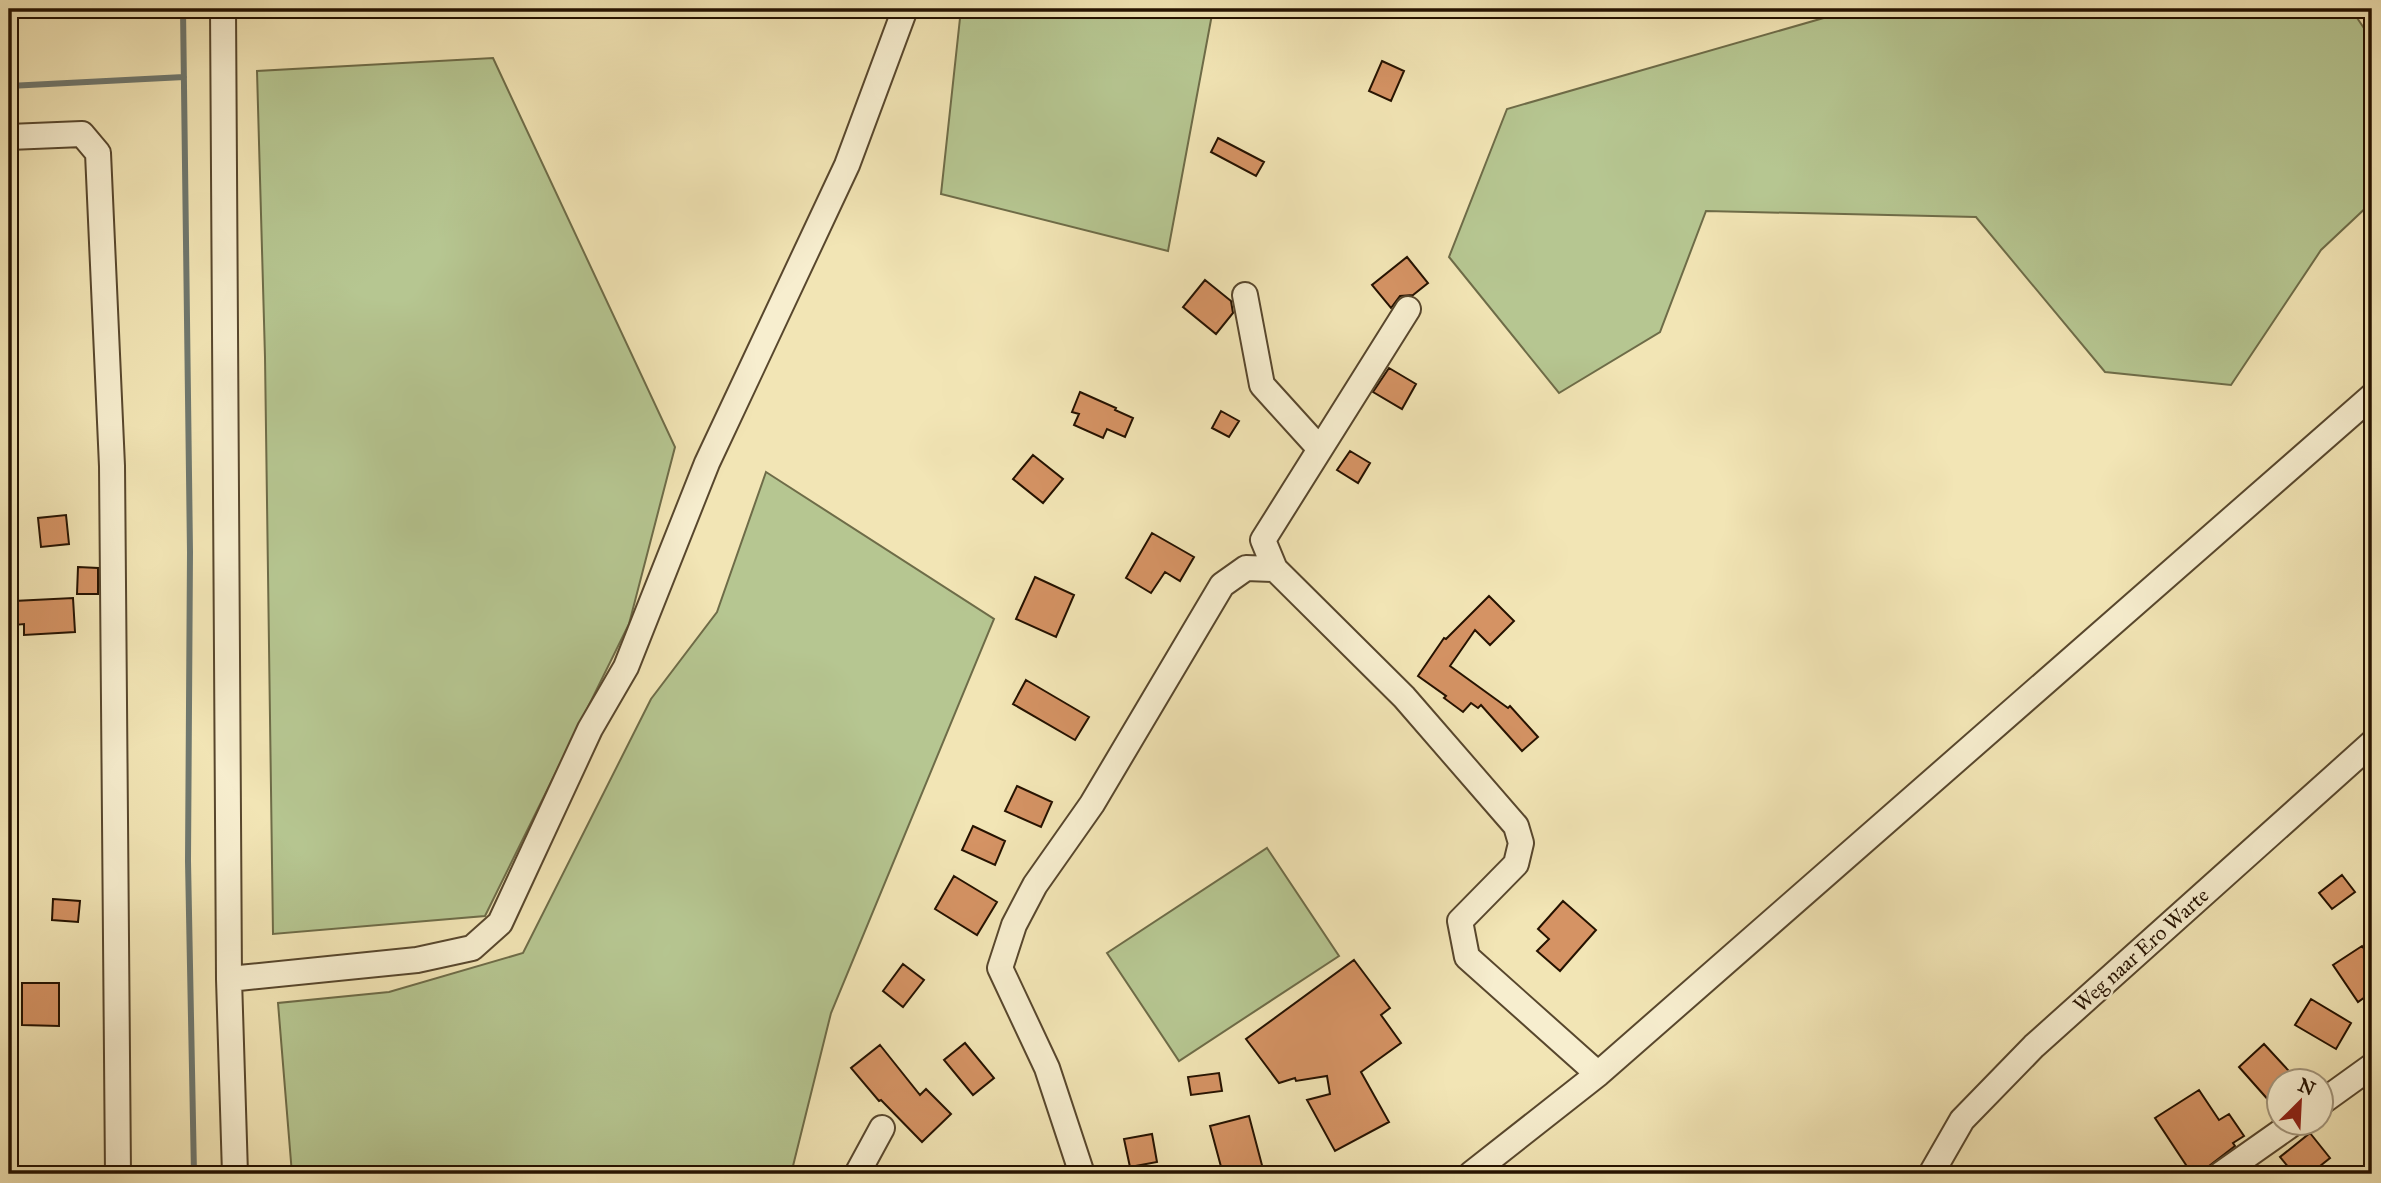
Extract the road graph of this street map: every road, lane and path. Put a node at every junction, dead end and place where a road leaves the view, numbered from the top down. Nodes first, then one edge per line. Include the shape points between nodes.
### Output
1 (223, 9) edge
2 (905, 9) edge
3 (9, 137) edge
4 (1245, 295) dead end
5 (1408, 309) dead end
6 (2372, 396) edge
7 (1320, 449) junction
8 (1275, 569) junction
9 (2372, 743) edge
10 (229, 979) junction
11 (2372, 1066) edge
12 (1598, 1074) junction
13 (2336, 1092) edge
14 (882, 1128) dead end
15 (2272, 1138) edge
16 (118, 1174) edge
17 (235, 1174) edge
18 (857, 1174) edge
19 (1082, 1174) edge
20 (1471, 1174) edge
21 (1931, 1174) edge
22 (2221, 1174) edge

1 - 10 street
2 - 10 street via 848,165 707,463 626,667 590,729 500,923 471,948 416,960
3 - 16 street via 82,134 98,153 112,466
4 - 7 street via 1262,385
5 - 7 street
6 - 12 street
7 - 8 street via 1263,540
8 - 12 street via 1404,697 1517,826 1521,843 1516,864 1460,921 1467,957
8 - 19 street via 1246,568 1222,585 1092,804 1035,885 1014,925 1000,968 1047,1068
9 - 21 street, Weg naar Ero Warte via 2034,1046 1962,1120
10 - 17 street
11 - 13 street
12 - 20 street
14 - 18 street
15 - 22 street

